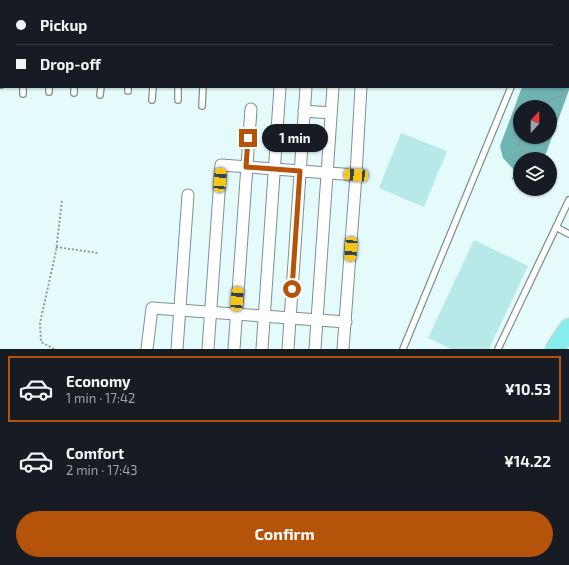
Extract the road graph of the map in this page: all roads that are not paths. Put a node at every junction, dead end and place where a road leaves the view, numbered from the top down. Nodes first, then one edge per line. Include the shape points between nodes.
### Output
1 (23, 88) edge
2 (101, 88) edge
3 (153, 88) edge
4 (178, 88) edge
5 (203, 88) edge
6 (280, 88) edge
7 (306, 88) edge
8 (333, 88) edge
9 (361, 88) edge
10 (511, 88) edge
11 (23, 94) dead end
12 (100, 95) dead end
13 (152, 100) dead end
14 (178, 100) dead end
15 (202, 106) dead end
16 (250, 109) dead end
17 (304, 111) junction
18 (331, 113) junction
19 (246, 167) junction
20 (275, 169) junction
21 (300, 171) junction
22 (327, 173) junction
23 (356, 175) junction
24 (188, 195) dead end
25 (569, 200) edge
26 (556, 227) junction
27 (569, 234) edge
28 (180, 310) junction
29 (211, 312) junction
30 (236, 314) junction
31 (264, 316) junction
32 (290, 318) junction
33 (317, 320) junction
34 (346, 322) junction
35 (569, 328) edge
36 (147, 349) edge
37 (177, 349) edge
38 (208, 349) edge
39 (234, 349) edge
40 (262, 349) edge
41 (288, 349) edge
42 (315, 349) edge
43 (344, 349) edge
44 (403, 349) edge
45 (498, 349) edge
46 (555, 349) edge

1 - 11 lane
2 - 12 lane
3 - 13 lane
4 - 14 lane
5 - 15 lane
6 - 20 street
7 - 17 street
8 - 18 street
9 - 23 street
10 - 44 lane
16 - 19 street
17 - 18 street
17 - 21 street
18 - 22 street
19 - 20 street
19 - 29 street via 221,165
19 - 30 street
20 - 21 street
20 - 31 street
21 - 22 street
21 - 32 street
22 - 23 street
22 - 33 street
23 - 34 street
24 - 28 street
25 - 26 lane
26 - 27 lane
26 - 45 lane
28 - 29 street
28 - 36 street via 152,308
28 - 37 street
29 - 30 street
29 - 38 street
30 - 31 street
30 - 39 street
31 - 32 street
31 - 40 street
32 - 33 street
32 - 41 street
33 - 34 street
33 - 42 street
34 - 43 street
35 - 46 highway

